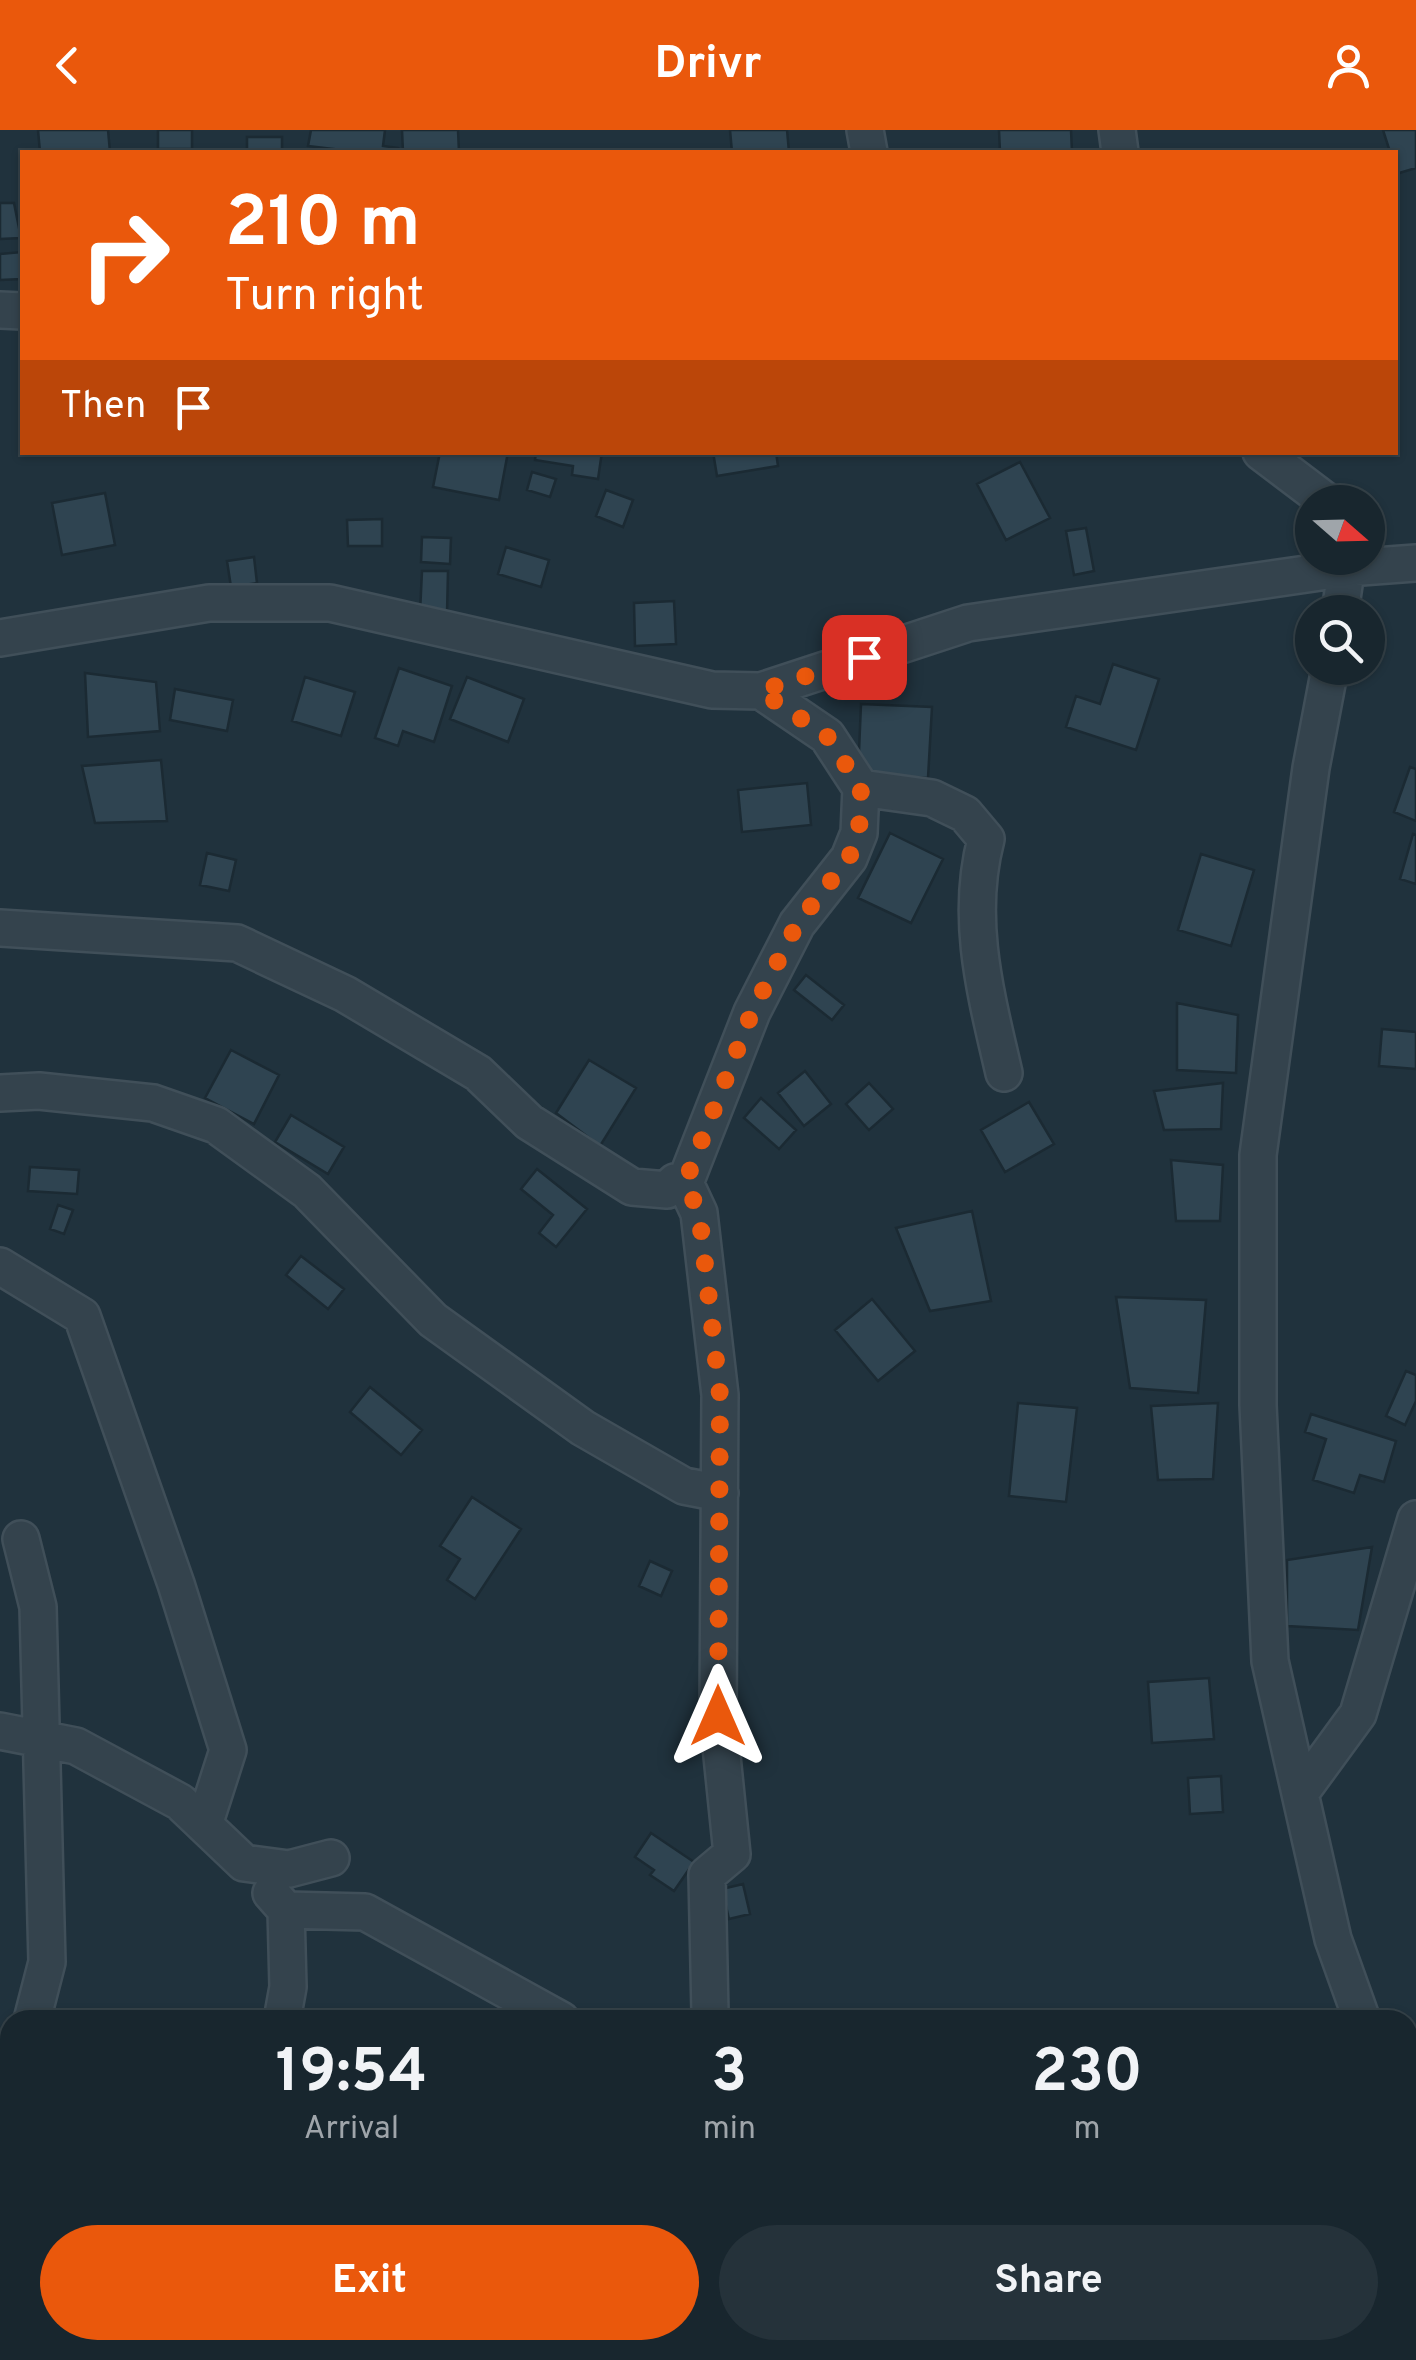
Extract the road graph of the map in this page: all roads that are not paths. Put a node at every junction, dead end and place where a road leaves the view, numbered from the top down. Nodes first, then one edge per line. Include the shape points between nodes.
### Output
1 (1265, 455) edge
2 (1305, 485) edge
3 (1385, 562) edge
4 (1416, 562) edge
5 (1295, 571) edge
6 (0, 638) edge
7 (1327, 685) edge
8 (760, 691) junction
9 (861, 788) junction
10 (0, 928) edge
11 (1004, 1074) dead end
12 (0, 1093) edge
13 (685, 1183) junction
14 (0, 1266) edge
15 (720, 1493) junction
16 (1416, 1519) edge
17 (22, 1539) dead end
18 (0, 1731) edge
19 (39, 1738) junction
20 (1302, 1792) junction
21 (204, 1826) junction
22 (331, 1858) dead end
23 (244, 1863) junction
24 (286, 1910) junction
25 (35, 2010) edge
26 (284, 2010) edge
27 (543, 2010) edge
28 (710, 2010) edge
29 (1358, 2010) edge

1 - 2 street
3 - 4 street
5 - 8 street via 968,623
6 - 8 street via 209,603 330,603 712,690
7 - 20 street via 1258,1154 1258,1405 1270,1661
8 - 9 street via 827,736
9 - 11 street via 932,798 965,814 986,839 979,866 978,960
9 - 13 street via 859,832 849,858 797,924 752,1012
10 - 13 street via 237,944 346,994 478,1074 529,1122 632,1187 667,1190
12 - 15 street via 154,1103 216,1124 307,1191 433,1320 583,1428 684,1486
13 - 15 street via 699,1212 706,1267 720,1395
14 - 21 street via 82,1316 228,1750
15 - 28 street via 718,1716 732,1854 706,1875
16 - 20 street via 1358,1714
17 - 19 street via 38,1607
18 - 19 street
19 - 21 street via 76,1746 180,1802
19 - 25 street via 47,1962
20 - 29 street via 1333,1939
21 - 23 street
22 - 23 street via 289,1869
23 - 24 street
24 - 26 street
24 - 27 street via 365,1912

